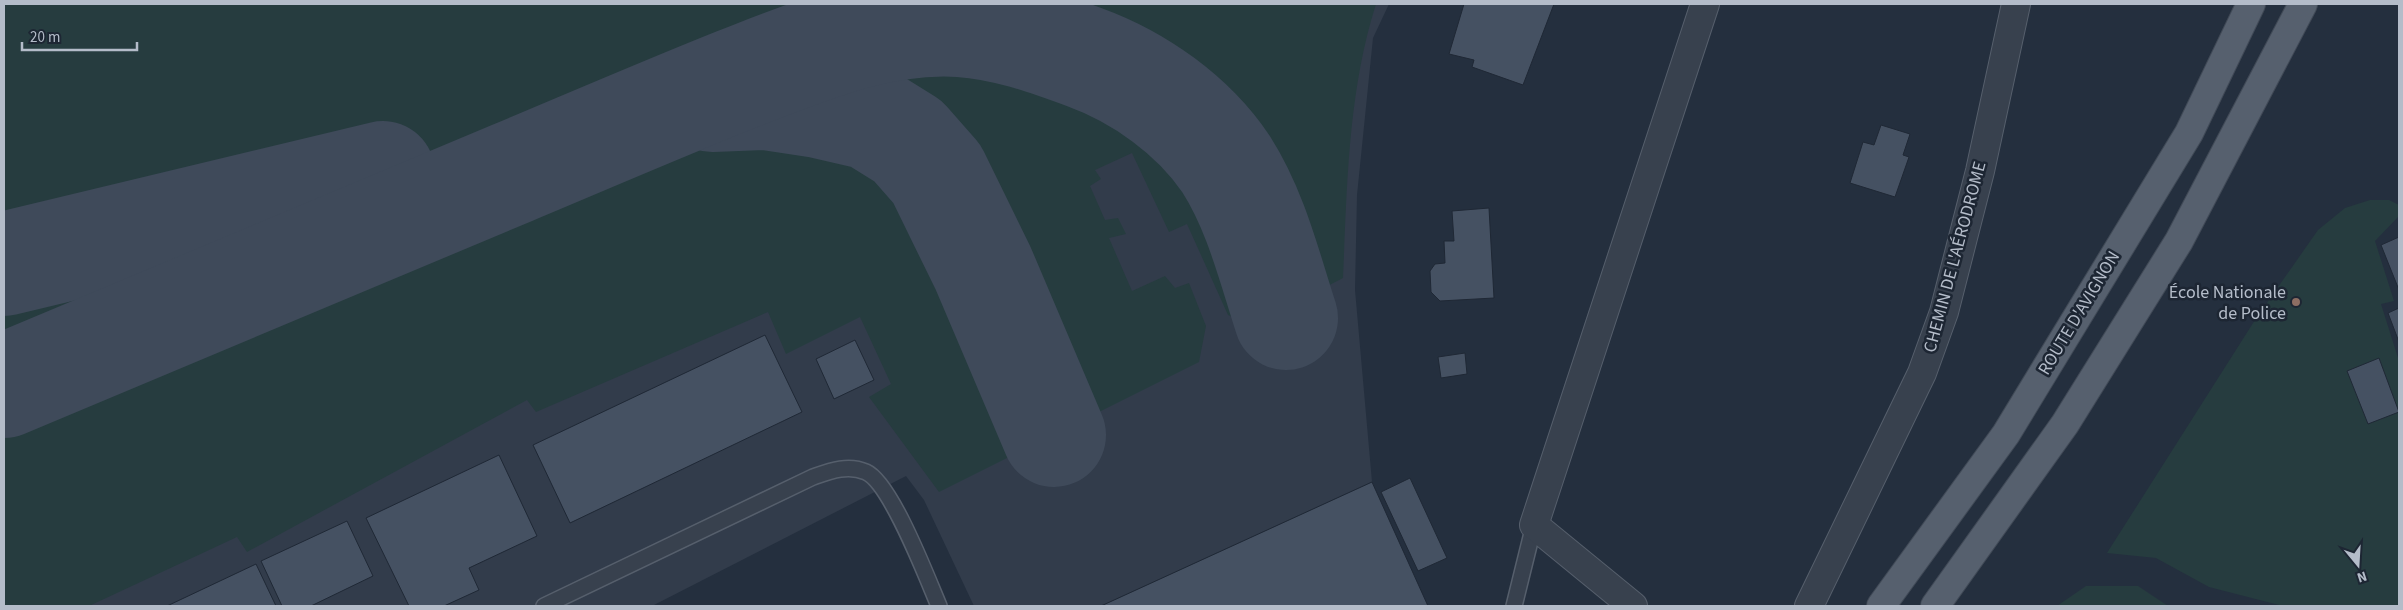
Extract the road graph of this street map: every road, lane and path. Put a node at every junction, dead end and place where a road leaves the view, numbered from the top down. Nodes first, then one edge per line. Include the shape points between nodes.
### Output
1 (1705, 4) edge
2 (2016, 4) edge
3 (2251, 4) edge
4 (2303, 4) edge
5 (1534, 525) junction
6 (544, 606) edge
7 (939, 606) edge
8 (1514, 606) edge
9 (1633, 606) edge
10 (1810, 606) edge
11 (1881, 606) edge
12 (1935, 606) edge

1 - 5 street
2 - 10 street, CHEMIN DE L'AÉRODROME via 1980,171 1944,312 1922,373
3 - 11 main road, ROUTE D'AVIGNON via 2189,133 2006,434
4 - 12 main road via 2179,241 2065,424
5 - 8 lane
5 - 9 street
6 - 7 lane via 813,477 835,469 850,468 866,472 877,481 894,506

